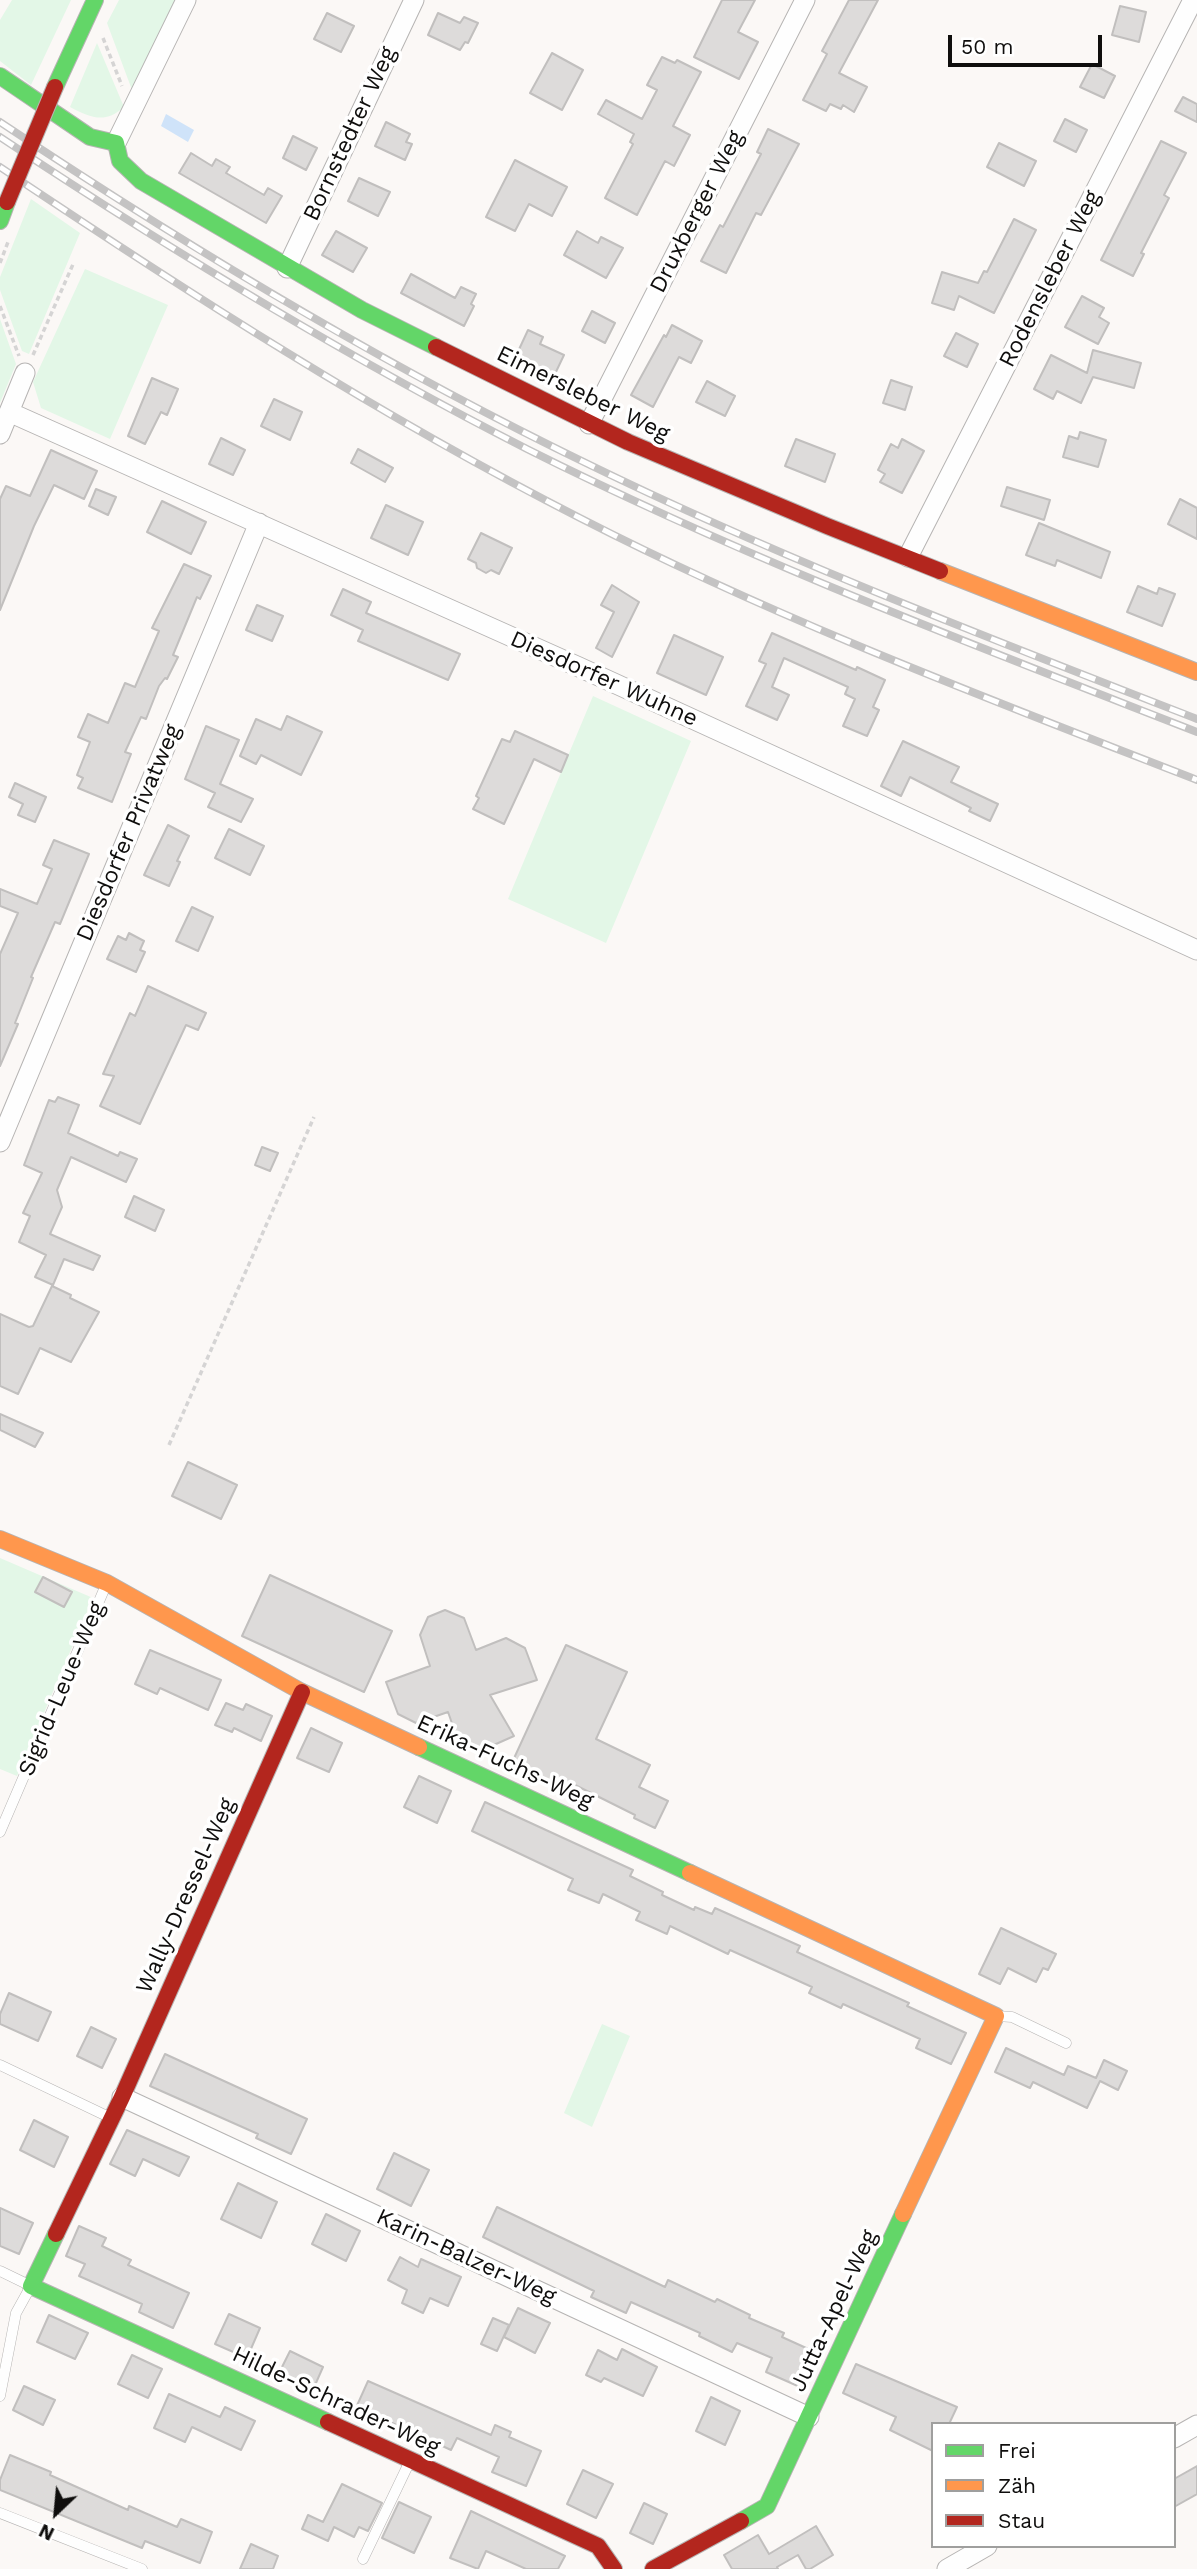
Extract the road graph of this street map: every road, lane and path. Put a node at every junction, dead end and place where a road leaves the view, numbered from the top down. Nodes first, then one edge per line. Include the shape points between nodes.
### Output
1 (95, 0) edge
2 (186, 0) edge
3 (414, 0) edge
4 (806, 0) edge
5 (1193, 0) edge
6 (100, 30) dead end
7 (0, 76) edge
8 (131, 112) junction
9 (116, 143) junction
10 (0, 221) edge
11 (74, 262) dead end
12 (286, 268) junction
13 (0, 306) edge
14 (18, 354) dead end
15 (25, 373) joint
16 (9, 412) junction
17 (589, 424) junction
18 (0, 434) edge
19 (259, 523) junction
20 (908, 557) junction
21 (1197, 672) edge
22 (1197, 950) edge
23 (314, 1116) dead end
24 (0, 1143) edge
25 (169, 1445) dead end
26 (0, 1539) edge
27 (107, 1583) junction
28 (302, 1692) junction
29 (0, 1832) edge
30 (996, 2016) junction
31 (1066, 2043) dead end
32 (0, 2065) edge
33 (122, 2097) junction
34 (111, 2119) junction
35 (0, 2271) edge
36 (30, 2286) junction
37 (0, 2396) edge
38 (809, 2417) junction
39 (1197, 2425) edge
40 (1176, 2437) edge
41 (410, 2460) junction
42 (0, 2513) edge
43 (984, 2548) edge
44 (362, 2559) dead end
45 (142, 2569) edge
46 (614, 2569) edge
47 (653, 2569) edge
48 (947, 2569) edge

1 - 10 street, bridge
2 - 8 street
3 - 12 street, Bornstedter Weg
4 - 17 street, Druxberger Weg
5 - 20 street, Rodensleber Weg
6 - 8 path
7 - 9 street via 90,137
8 - 9 street
9 - 12 street, Eimersleber Weg via 118,159 130,173
11 - 15 path
12 - 17 street, Eimersleber Weg
13 - 14 path
15 - 16 street
16 - 18 street
16 - 19 street, Diesdorfer Wuhne
17 - 20 street, Eimersleber Weg via 707,477
19 - 22 street, Diesdorfer Wuhne
19 - 24 street, Diesdorfer Privatweg
20 - 21 street, Eimersleber Weg
23 - 25 path
26 - 27 street, Erika-Fuchs-Weg
27 - 28 street, Erika-Fuchs-Weg
27 - 29 lane, Sigrid-Leue-Weg
28 - 30 street, Erika-Fuchs-Weg
28 - 33 street, Wally-Dressel-Weg
30 - 31 lane via 1012,2017
30 - 38 street, Jutta-Apel-Weg
32 - 34 lane
33 - 34 street, Wally-Dressel-Weg
33 - 38 street, Karin-Balzer-Weg
34 - 36 street, Wally-Dressel-Weg
35 - 36 lane
36 - 37 lane, Wally-Dressel-Weg via 16,2314
36 - 41 street, Hilde-Schrader-Weg
38 - 47 street, Jutta-Apel-Weg via 767,2506
39 - 40 street
41 - 44 lane
41 - 46 street, Hilde-Schrader-Weg via 598,2546
42 - 45 lane
43 - 48 street

